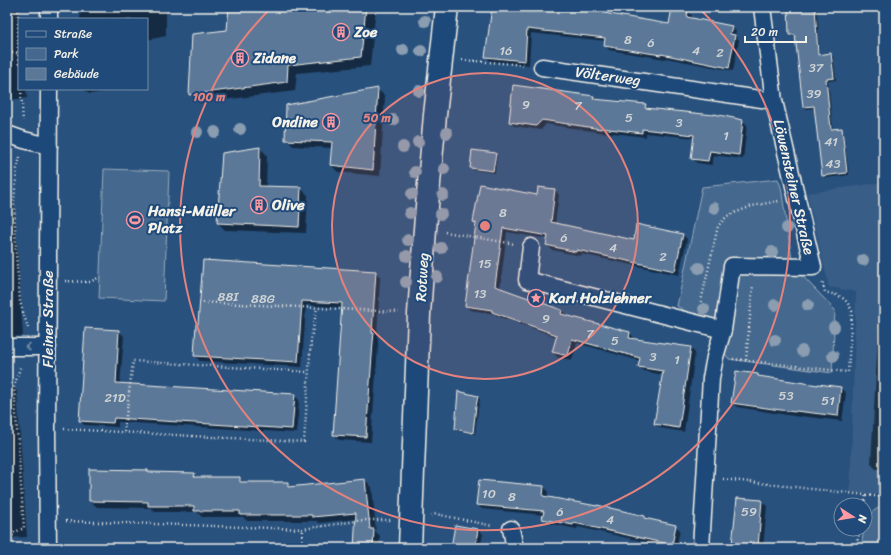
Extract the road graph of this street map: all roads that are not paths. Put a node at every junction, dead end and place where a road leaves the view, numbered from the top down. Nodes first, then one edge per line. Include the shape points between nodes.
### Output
1 (49, 7) edge
2 (447, 7) edge
3 (762, 7) edge
4 (49, 18) edge
5 (542, 67) road end
6 (49, 90) edge
7 (774, 100) junction
8 (7, 134) edge
9 (49, 146) junction
10 (531, 247) road end
11 (723, 330) junction
12 (7, 347) edge
13 (48, 347) junction
14 (511, 529) road end
15 (48, 548) edge
16 (410, 548) edge
17 (515, 548) edge
18 (701, 548) edge

1 - 4 street
2 - 16 main road, Rotweg via 435,115 419,314
3 - 7 street, Löwensteiner Straße
5 - 7 street, Völterweg
6 - 9 street, Fleiner Straße
7 - 11 street, Löwensteiner Straße via 813,267 732,266
8 - 9 street
9 - 13 street, Fleiner Straße
10 - 11 street via 527,280
11 - 18 street, Löwensteiner Straße via 714,357 711,378
13 -> 12 street
13 - 15 street, Fleiner Straße
14 - 17 street

